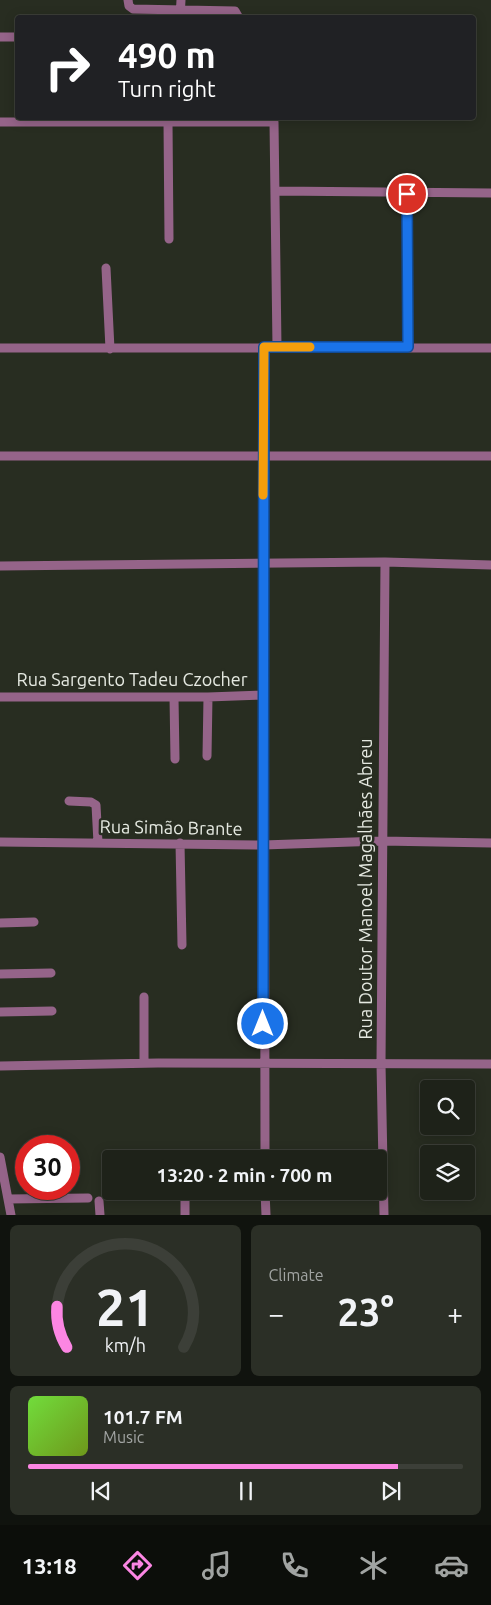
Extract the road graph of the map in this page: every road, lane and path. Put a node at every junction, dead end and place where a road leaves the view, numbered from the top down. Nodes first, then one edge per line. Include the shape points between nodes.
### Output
1 (128, 0) edge
2 (181, 0) edge
3 (180, 14) edge
4 (238, 15) edge
5 (0, 37) edge
6 (15, 37) edge
7 (0, 122) edge
8 (168, 122) junction
9 (276, 191) junction
10 (491, 193) edge
11 (407, 194) junction
12 (169, 239) dead end
13 (106, 268) dead end
14 (276, 346) junction
15 (264, 347) junction
16 (408, 347) junction
17 (0, 348) edge
18 (491, 348) edge
19 (110, 349) junction
20 (263, 455) junction
21 (0, 456) edge
22 (491, 456) edge
23 (385, 562) junction
24 (264, 565) junction
25 (491, 565) edge
26 (0, 566) edge
27 (264, 695) junction
28 (0, 697) edge
29 (174, 697) junction
30 (208, 697) junction
31 (207, 756) dead end
32 (176, 759) dead end
33 (69, 801) dead end
34 (382, 841) junction
35 (0, 842) edge
36 (98, 843) junction
37 (491, 843) edge
38 (180, 844) junction
39 (263, 845) junction
40 (34, 922) dead end
41 (0, 923) edge
42 (182, 945) dead end
43 (51, 973) dead end
44 (0, 974) edge
45 (144, 997) dead end
46 (52, 1011) dead end
47 (0, 1012) edge
48 (144, 1063) junction
49 (263, 1063) junction
50 (381, 1064) junction
51 (491, 1064) edge
52 (0, 1066) edge
53 (264, 1150) edge
54 (0, 1157) edge
55 (88, 1198) dead end
56 (8, 1199) junction
57 (185, 1200) edge
58 (265, 1200) edge
59 (99, 1201) dead end
60 (11, 1215) edge
61 (100, 1215) edge
62 (185, 1215) edge
63 (266, 1215) edge
64 (384, 1215) edge

1 - 3 street via 133,10
2 - 3 street
3 - 4 street via 236,10
5 - 6 street
7 - 8 street
8 - 9 street via 274,122
8 - 12 street
9 - 11 street
9 - 14 street
10 - 11 street
11 - 16 street
13 - 19 street
14 - 15 street
14 - 16 street
15 - 19 street
15 - 20 street
16 - 18 street
17 - 19 street
20 - 21 street
20 - 22 street
20 - 24 street
23 - 24 street
23 - 25 street
23 - 34 street, Rua Doutor Manoel Magalhães Abreu
24 - 26 street
24 - 27 street
27 - 30 street, Rua Sargento Tadeu Czocher
27 - 39 street
28 - 29 street, Rua Sargento Tadeu Czocher
29 - 30 street, Rua Sargento Tadeu Czocher
29 - 32 street
30 - 31 street
33 - 36 street via 96,805
34 - 37 street, Rua Simão Brante
34 - 39 street, Rua Simão Brante
34 - 50 street, Rua Doutor Manoel Magalhães Abreu
35 - 36 street, Rua Simão Brante
36 - 38 street, Rua Simão Brante
38 - 39 street, Rua Simão Brante
38 - 42 street
39 - 49 street
40 - 41 street
43 - 44 street
45 - 48 street
46 - 47 street
48 - 49 street
48 - 52 street
49 - 50 street
49 - 53 street
50 - 51 street
50 - 64 street, Rua Doutor Manoel Magalhães Abreu
54 - 56 street
55 - 56 street
56 - 60 street
57 - 62 street
58 - 63 street
59 - 61 street

